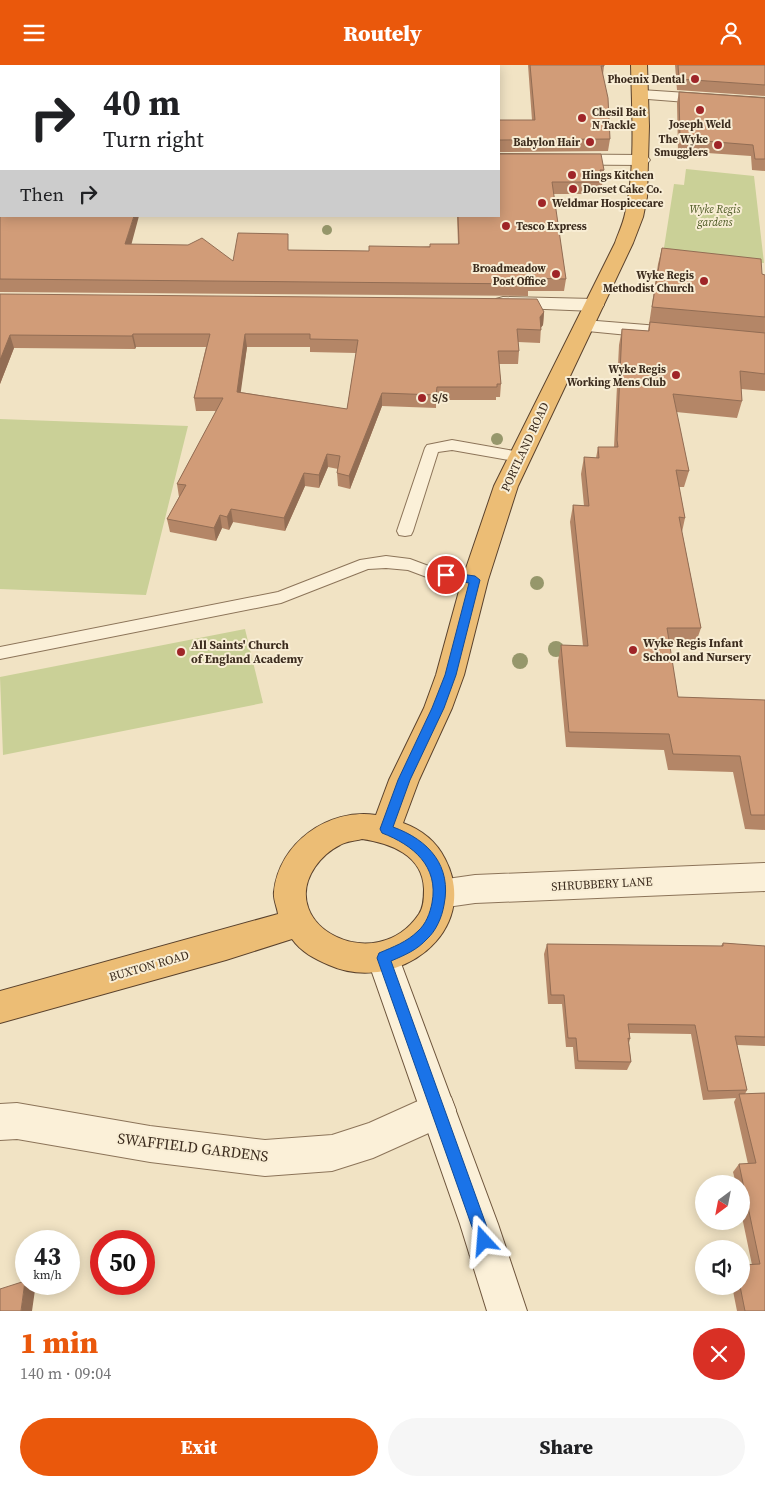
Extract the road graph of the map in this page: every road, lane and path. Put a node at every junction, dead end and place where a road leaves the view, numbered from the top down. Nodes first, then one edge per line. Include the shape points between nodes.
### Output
1 (639, 65) edge
2 (641, 95) junction
3 (765, 103) edge
4 (500, 159) edge
5 (641, 160) junction
6 (483, 303) edge
7 (594, 305) junction
8 (584, 326) junction
9 (680, 334) edge
10 (520, 457) junction
11 (405, 531) dead end
12 (475, 580) junction
13 (0, 653) edge
14 (386, 829) junction
15 (765, 877) edge
16 (440, 894) junction
17 (298, 923) junction
18 (384, 958) junction
19 (0, 1007) edge
20 (438, 1110) junction
21 (0, 1122) edge
22 (507, 1311) edge

1 - 2 highway, PORTLAND ROAD
2 - 3 street
2 - 5 highway, PORTLAND ROAD
4 - 5 street
5 - 7 highway, PORTLAND ROAD via 634,217
6 - 7 street
7 - 8 highway, PORTLAND ROAD
8 - 9 street
8 - 10 highway, PORTLAND ROAD
10 - 11 lane via 452,445 432,447
10 - 12 highway, PORTLAND ROAD via 506,486
12 - 13 lane via 432,573 410,565 366,564 301,591 266,601
12 - 14 highway, PORTLAND ROAD via 450,675
14 - 16 highway via 419,846 431,860 438,876
14 - 17 highway via 362,826 338,831 317,842 301,858 292,879 290,901
15 - 16 street, SHRUBBERY LANE via 475,889
16 - 18 highway via 436,915 424,934 406,949
17 - 18 highway via 309,938 343,957 363,960
17 - 19 highway, BUXTON ROAD
18 - 20 street
20 - 21 street, SWAFFIELD GARDENS via 373,1140 332,1153 266,1158 150,1144 17,1121
20 - 22 street

